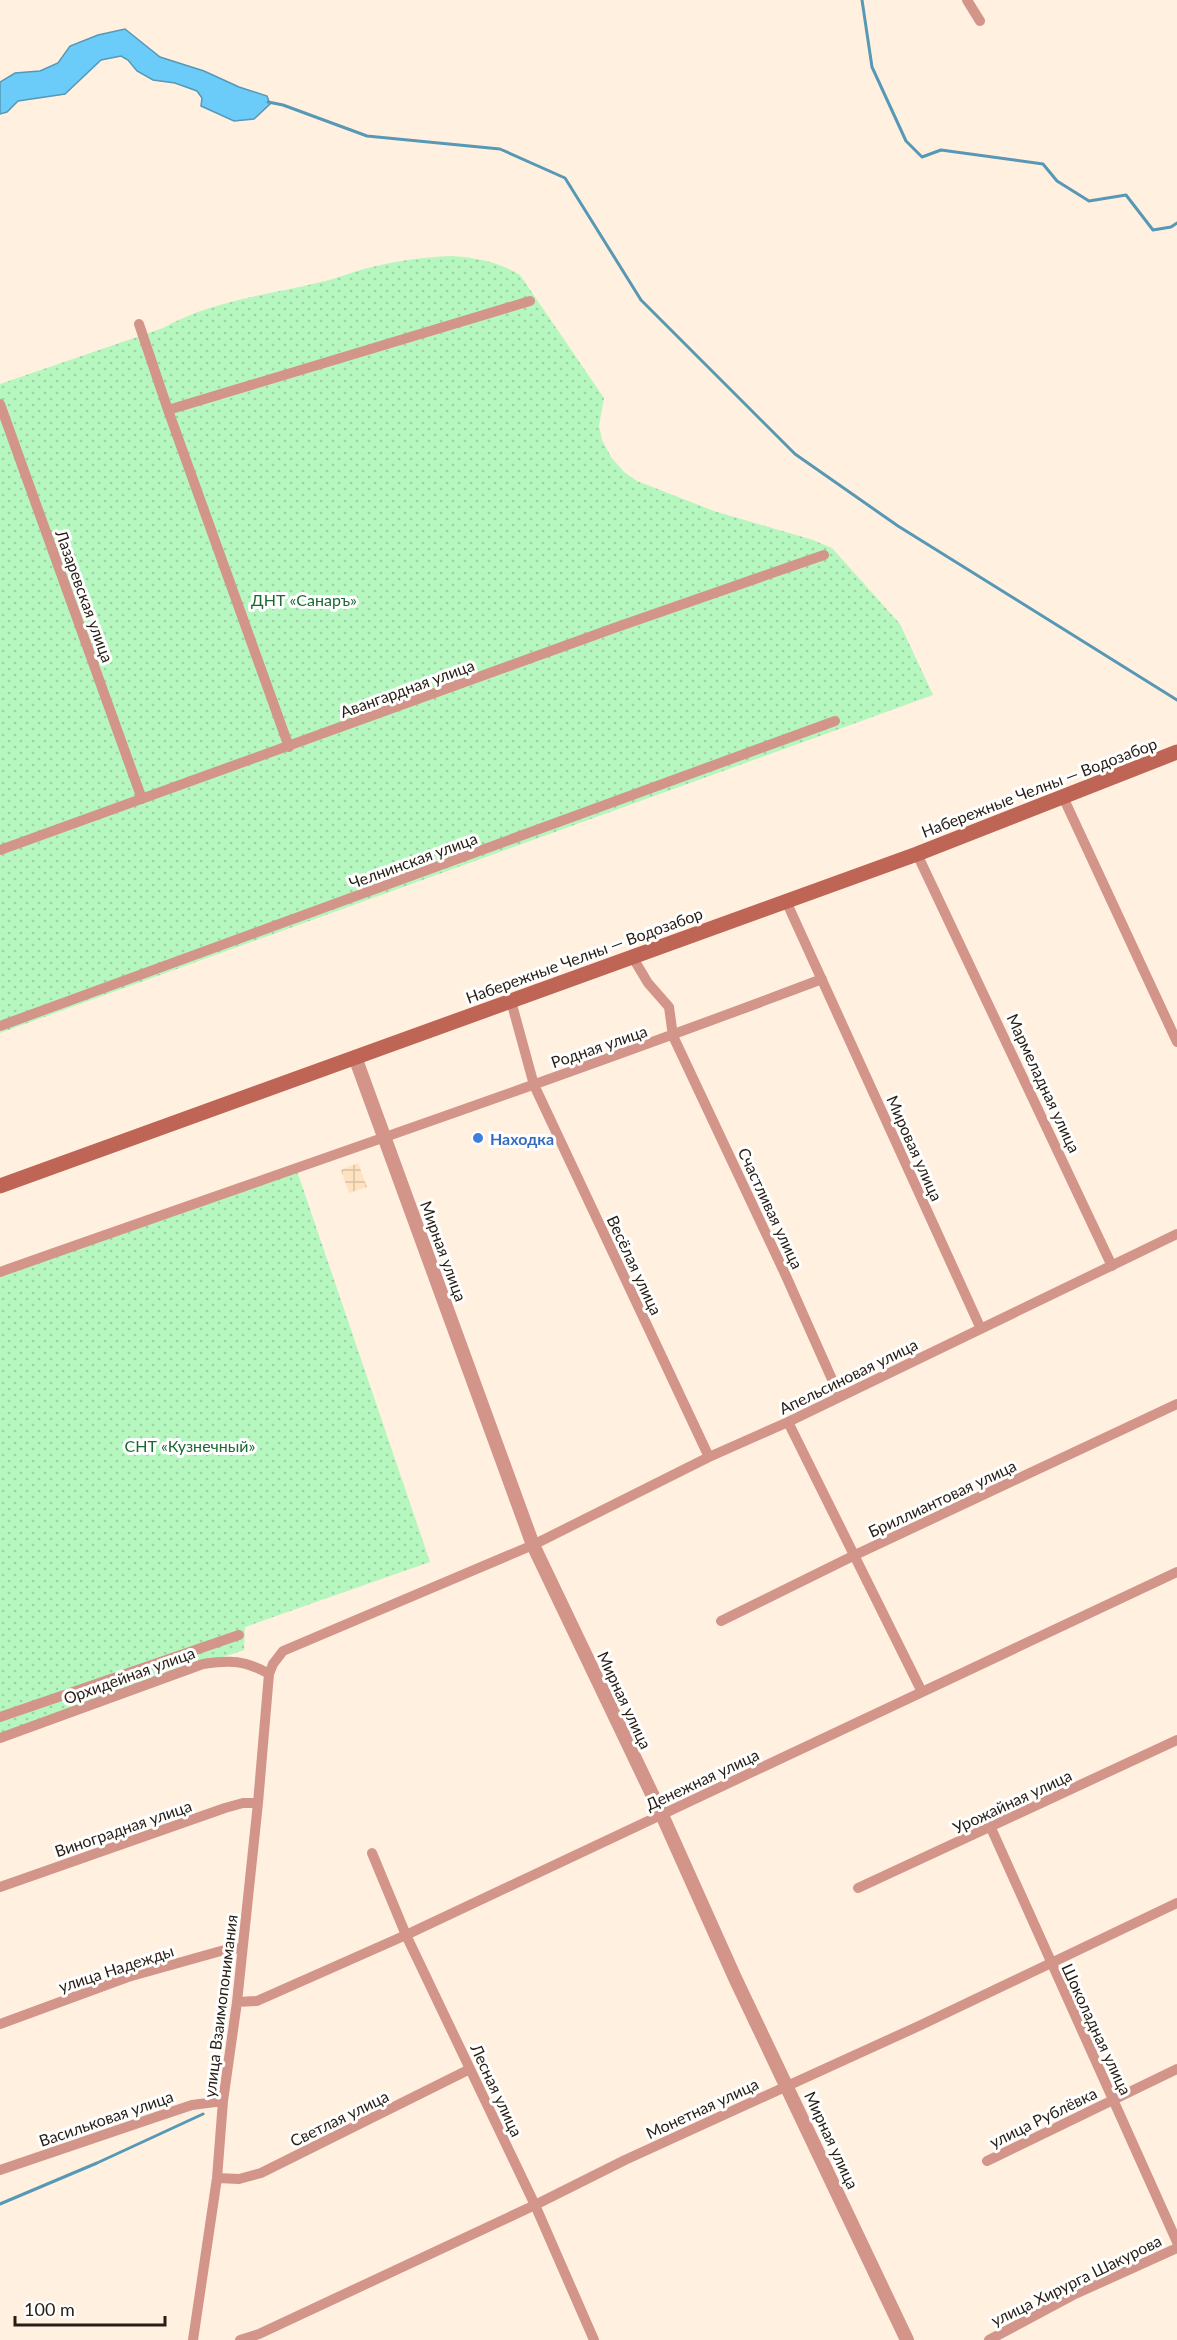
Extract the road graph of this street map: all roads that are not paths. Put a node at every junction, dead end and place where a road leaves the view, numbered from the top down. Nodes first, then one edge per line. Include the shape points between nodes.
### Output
1 (968, 0) edge
2 (980, 21) dead end
3 (530, 301) dead end
4 (140, 324) dead end
5 (0, 404) edge
6 (168, 410) junction
7 (824, 555) dead end
8 (836, 721) dead end
9 (289, 747) junction
10 (1177, 752) edge
11 (1063, 797) junction
12 (142, 799) junction
13 (0, 850) edge
14 (917, 854) junction
15 (786, 901) junction
16 (633, 958) junction
17 (822, 979) junction
18 (511, 1001) junction
19 (0, 1026) edge
20 (673, 1036) junction
21 (1177, 1042) edge
22 (355, 1057) junction
23 (534, 1085) junction
24 (385, 1139) junction
25 (0, 1186) edge
26 (1177, 1234) edge
27 (1112, 1266) junction
28 (0, 1272) edge
29 (981, 1329) junction
30 (840, 1395) junction
31 (1177, 1404) edge
32 (788, 1422) junction
33 (709, 1457) junction
34 (533, 1545) junction
35 (855, 1555) junction
36 (1177, 1572) edge
37 (721, 1621) dead end
38 (239, 1635) dead end
39 (269, 1674) junction
40 (922, 1692) junction
41 (0, 1717) edge
42 (0, 1738) edge
43 (1177, 1740) edge
44 (258, 1803) junction
45 (662, 1815) junction
46 (991, 1828) junction
47 (372, 1853) dead end
48 (0, 1887) edge
49 (858, 1888) dead end
50 (1177, 1903) edge
51 (406, 1935) junction
52 (242, 1948) junction
53 (1050, 1963) junction
54 (237, 2001) junction
55 (0, 2024) edge
56 (470, 2069) junction
57 (1177, 2069) edge
58 (788, 2085) junction
59 (1113, 2100) junction
60 (223, 2101) junction
61 (987, 2161) dead end
62 (0, 2170) edge
63 (217, 2178) junction
64 (535, 2205) junction
65 (1177, 2242) edge
66 (1177, 2248) edge
67 (193, 2340) edge
68 (240, 2340) edge
69 (594, 2340) edge
70 (907, 2340) edge
71 (989, 2340) edge

1 - 2 street
3 - 6 street
4 - 6 street
5 - 12 street, Лазаревская улица
6 - 9 street
7 - 9 street, Авангардная улица
8 - 19 street, Челнинская улица
9 - 12 street, Авангардная улица
10 - 11 main road, Набережные Челны — Водозабор
11 - 14 main road, Набережные Челны — Водозабор
11 - 21 street
12 - 13 street, Авангардная улица
14 - 15 main road, Набережные Челны — Водозабор
14 - 27 street, Мармеладная улица
15 - 16 main road, Набережные Челны — Водозабор
15 - 17 street, Мировая улица
16 - 18 main road, Набережные Челны — Водозабор
16 - 20 street, Счастливая улица via 669,1007
17 - 20 street, Родная улица
17 - 29 street, Мировая улица
18 - 22 main road, Набережные Челны — Водозабор
18 - 23 street, Весёлая улица
20 - 23 street, Родная улица
20 - 30 street, Счастливая улица
22 - 24 street, Мирная улица
22 - 25 main road, Набережные Челны — Водозабор
23 - 24 street, Родная улица
23 - 33 street, Весёлая улица
24 - 28 street, Родная улица
24 - 34 street, Мирная улица
26 - 27 street, Апельсиновая улица
27 - 29 street, Апельсиновая улица
29 - 30 street, Апельсиновая улица
30 - 32 street, Апельсиновая улица
31 - 35 street, Бриллиантовая улица
32 - 33 street, Апельсиновая улица
32 - 35 street
33 - 34 street, Апельсиновая улица
34 - 39 street, Апельсиновая улица via 283,1651
34 - 45 street, Мирная улица
35 - 37 street, Бриллиантовая улица
35 - 40 street
36 - 40 street, Денежная улица
38 - 41 street
39 - 42 street, Орхидейная улица via 251,1664 233,1661 203,1664
39 - 44 street, улица Взаимопонимания
40 - 45 street, Денежная улица
43 - 46 street, Урожайная улица
44 - 48 street, Виноградная улица via 225,1808
44 - 52 street, улица Взаимопонимания
45 - 51 street, Денежная улица
45 - 58 street, Мирная улица
46 - 49 street, Урожайная улица
46 - 53 street, Шоколадная улица
47 - 51 street, Лесная улица
50 - 53 street, Монетная улица
51 - 54 street, Денежная улица via 257,2001
51 - 56 street, Лесная улица
52 - 54 street, улица Взаимопонимания
52 - 55 street, улица Надежды via 128,1977
53 - 58 street, Монетная улица
53 - 59 street, Шоколадная улица
54 - 60 street, улица Взаимопонимания
56 - 63 street, Светлая улица via 261,2173 239,2179
56 - 64 street, Лесная улица
57 - 59 street, улица Рублёвка
58 - 64 street, Монетная улица
58 - 70 street, Мирная улица
59 - 61 street, улица Рублёвка
59 - 65 street, Шоколадная улица
60 - 62 street, Васильковая улица via 192,2105
60 - 63 street, улица Взаимопонимания
63 - 67 street, улица Взаимопонимания
64 - 68 street, Монетная улица
64 - 69 street, Лесная улица
66 - 71 street, улица Хирурга Шакурова via 1073,2295

